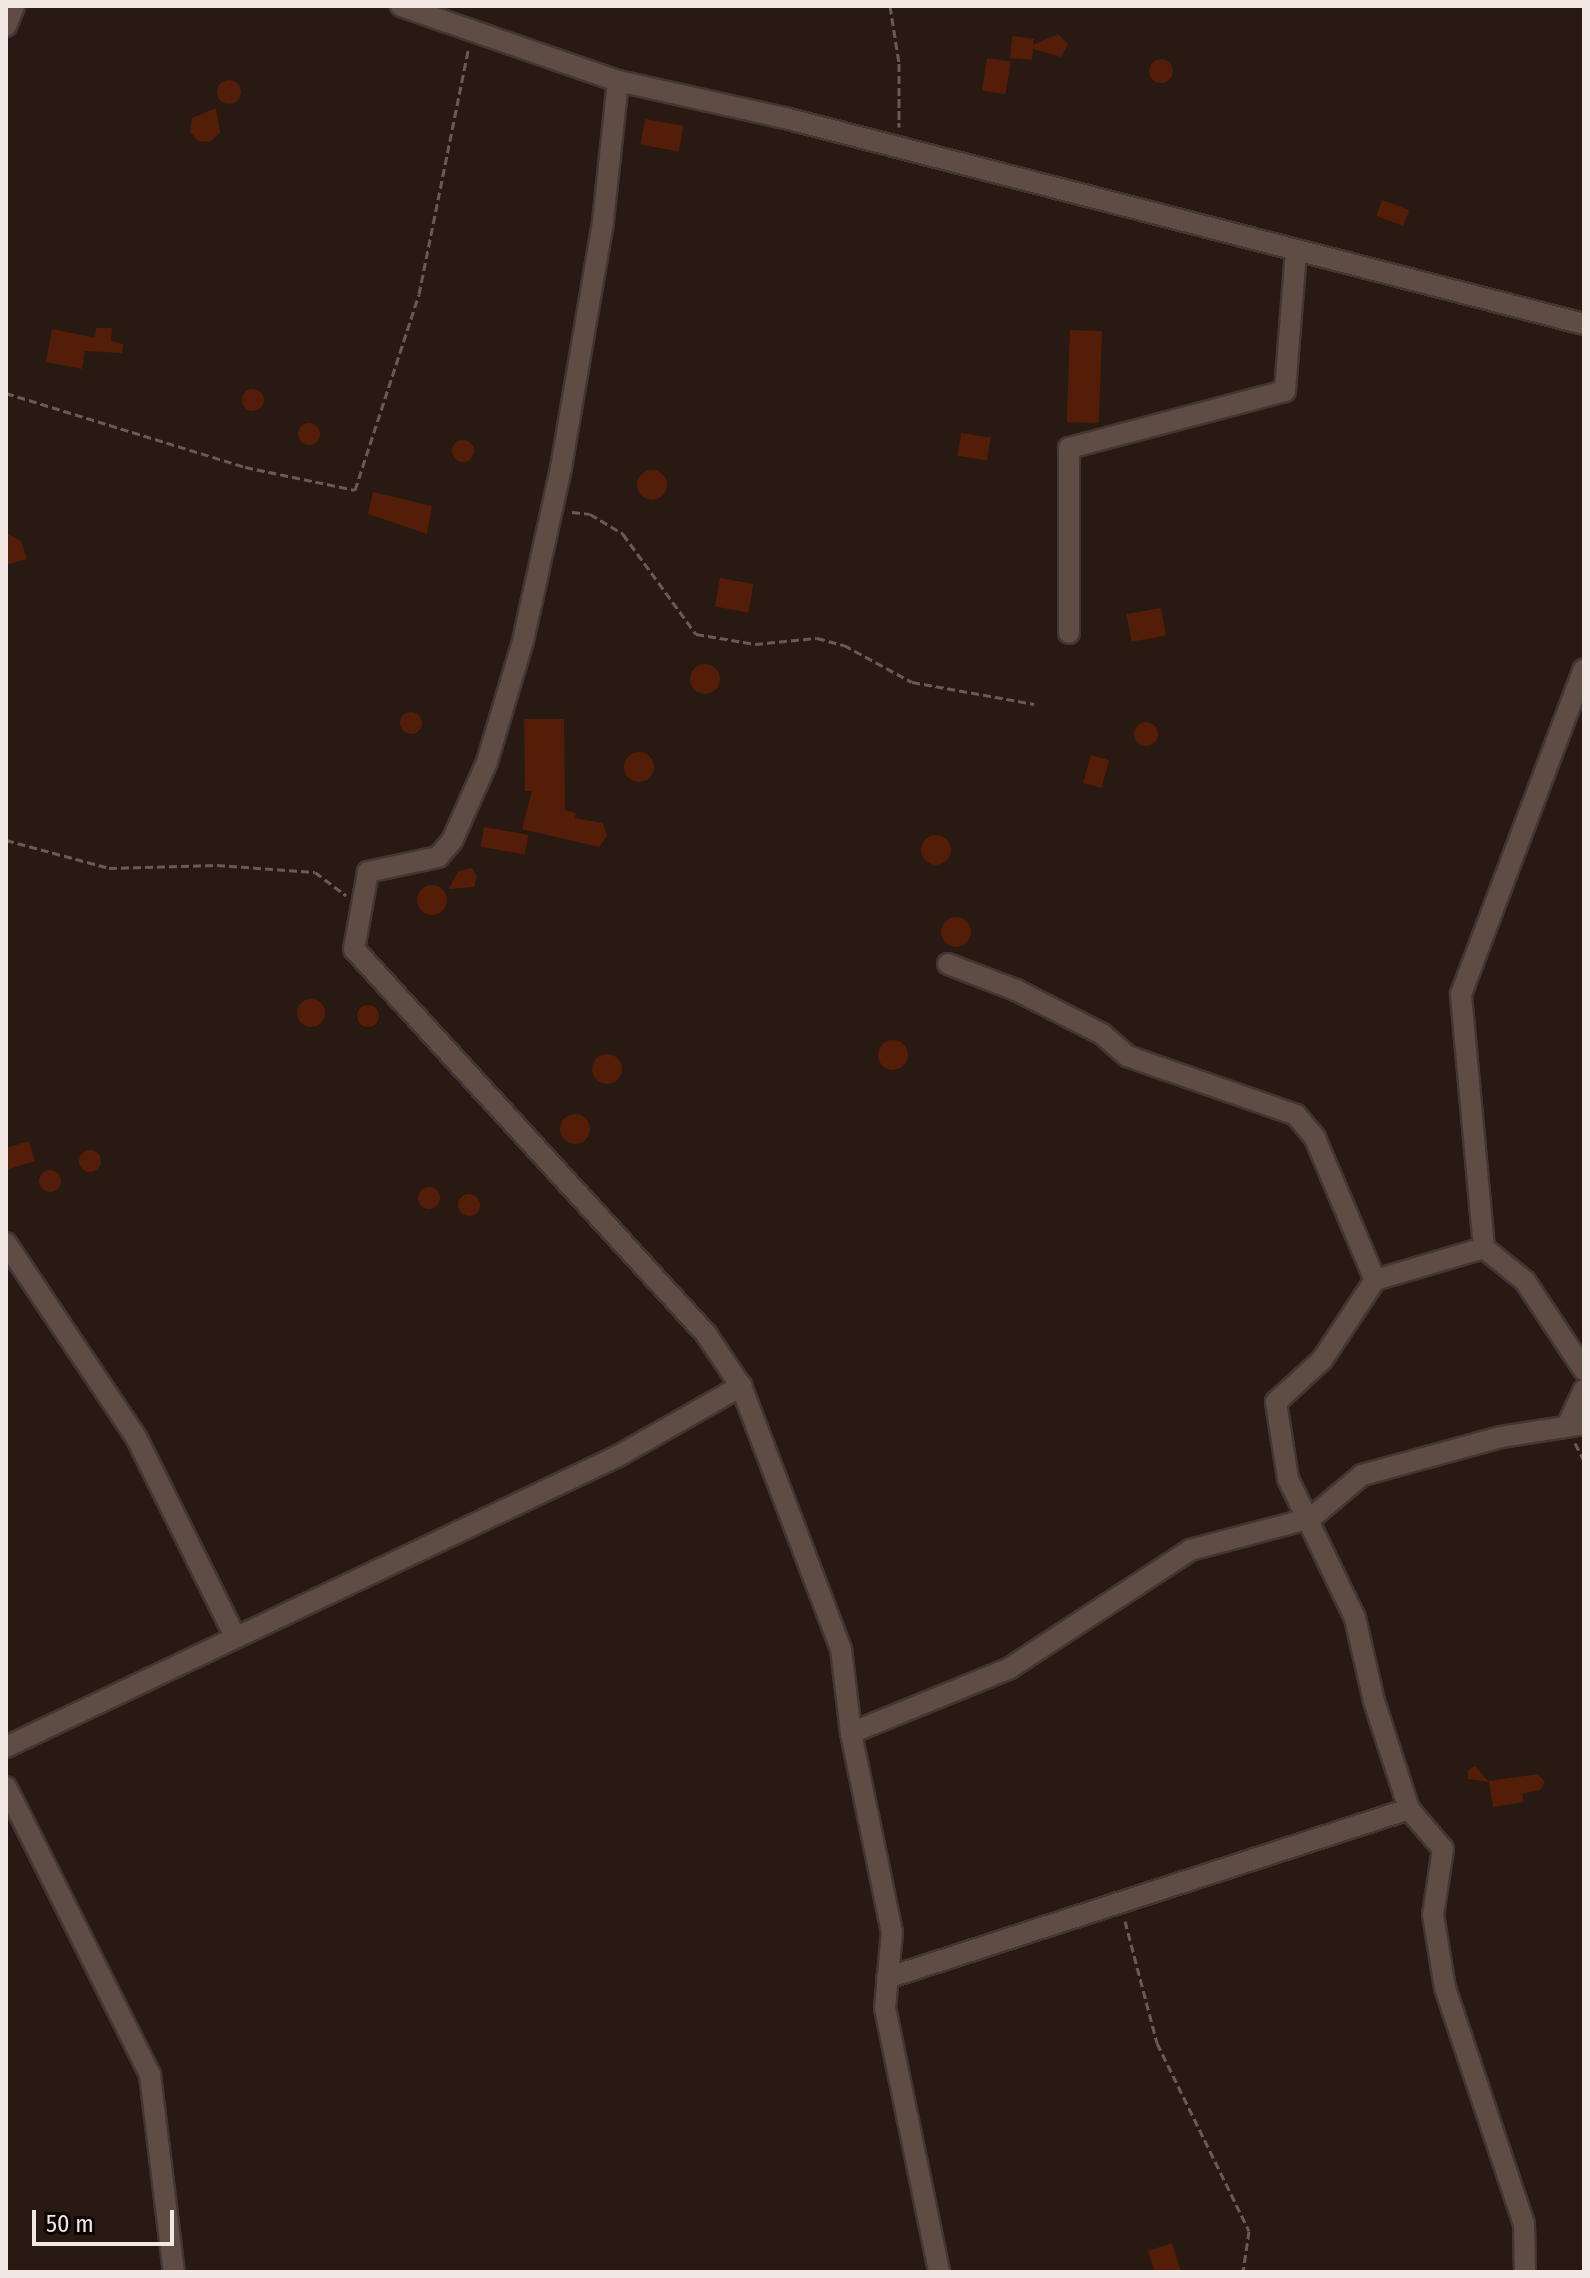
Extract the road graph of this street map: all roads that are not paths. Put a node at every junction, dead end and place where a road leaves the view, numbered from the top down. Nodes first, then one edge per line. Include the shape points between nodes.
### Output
1 (14, 6) edge
2 (401, 6) edge
3 (6, 26) edge
4 (618, 81) junction
5 (1296, 250) junction
6 (1584, 324) edge
7 (1069, 633) dead end
8 (1584, 669) edge
9 (948, 964) dead end
10 (6, 1243) edge
11 (1484, 1248) junction
12 (1375, 1280) junction
13 (1584, 1370) edge
14 (741, 1386) junction
15 (1584, 1390) edge
16 (1576, 1425) edge
17 (1311, 1518) junction
18 (235, 1636) junction
19 (851, 1733) junction
20 (6, 1747) edge
21 (6, 1787) edge
22 (1409, 1809) junction
23 (887, 1978) junction
24 (174, 2272) edge
25 (939, 2272) edge
26 (1525, 2272) edge

1 - 3 street
2 - 4 street
4 - 5 street
4 - 14 street via 603,222 552,509 523,641 487,762 452,841 438,857 368,872 354,949 706,1334
5 - 6 street
5 - 7 street via 1285,391 1069,448
8 - 11 street via 1461,994
9 - 12 street via 1016,990 1102,1034 1127,1056 1296,1115 1315,1138
10 - 18 street via 136,1437
11 - 12 street
11 - 13 street via 1525,1281
12 - 17 street via 1322,1360 1276,1402 1288,1479
14 - 18 street via 618,1456
14 - 19 street via 841,1649
15 - 16 street
16 - 17 street via 1501,1437 1362,1475
17 - 19 street via 1190,1550 1010,1668
17 - 22 street via 1355,1618 1374,1701
18 - 20 street
19 - 23 street via 892,1932
21 - 24 street via 150,2075
22 - 23 street
22 - 26 street via 1443,1849 1433,1915 1445,1988 1524,2224
23 - 25 street via 885,2008

